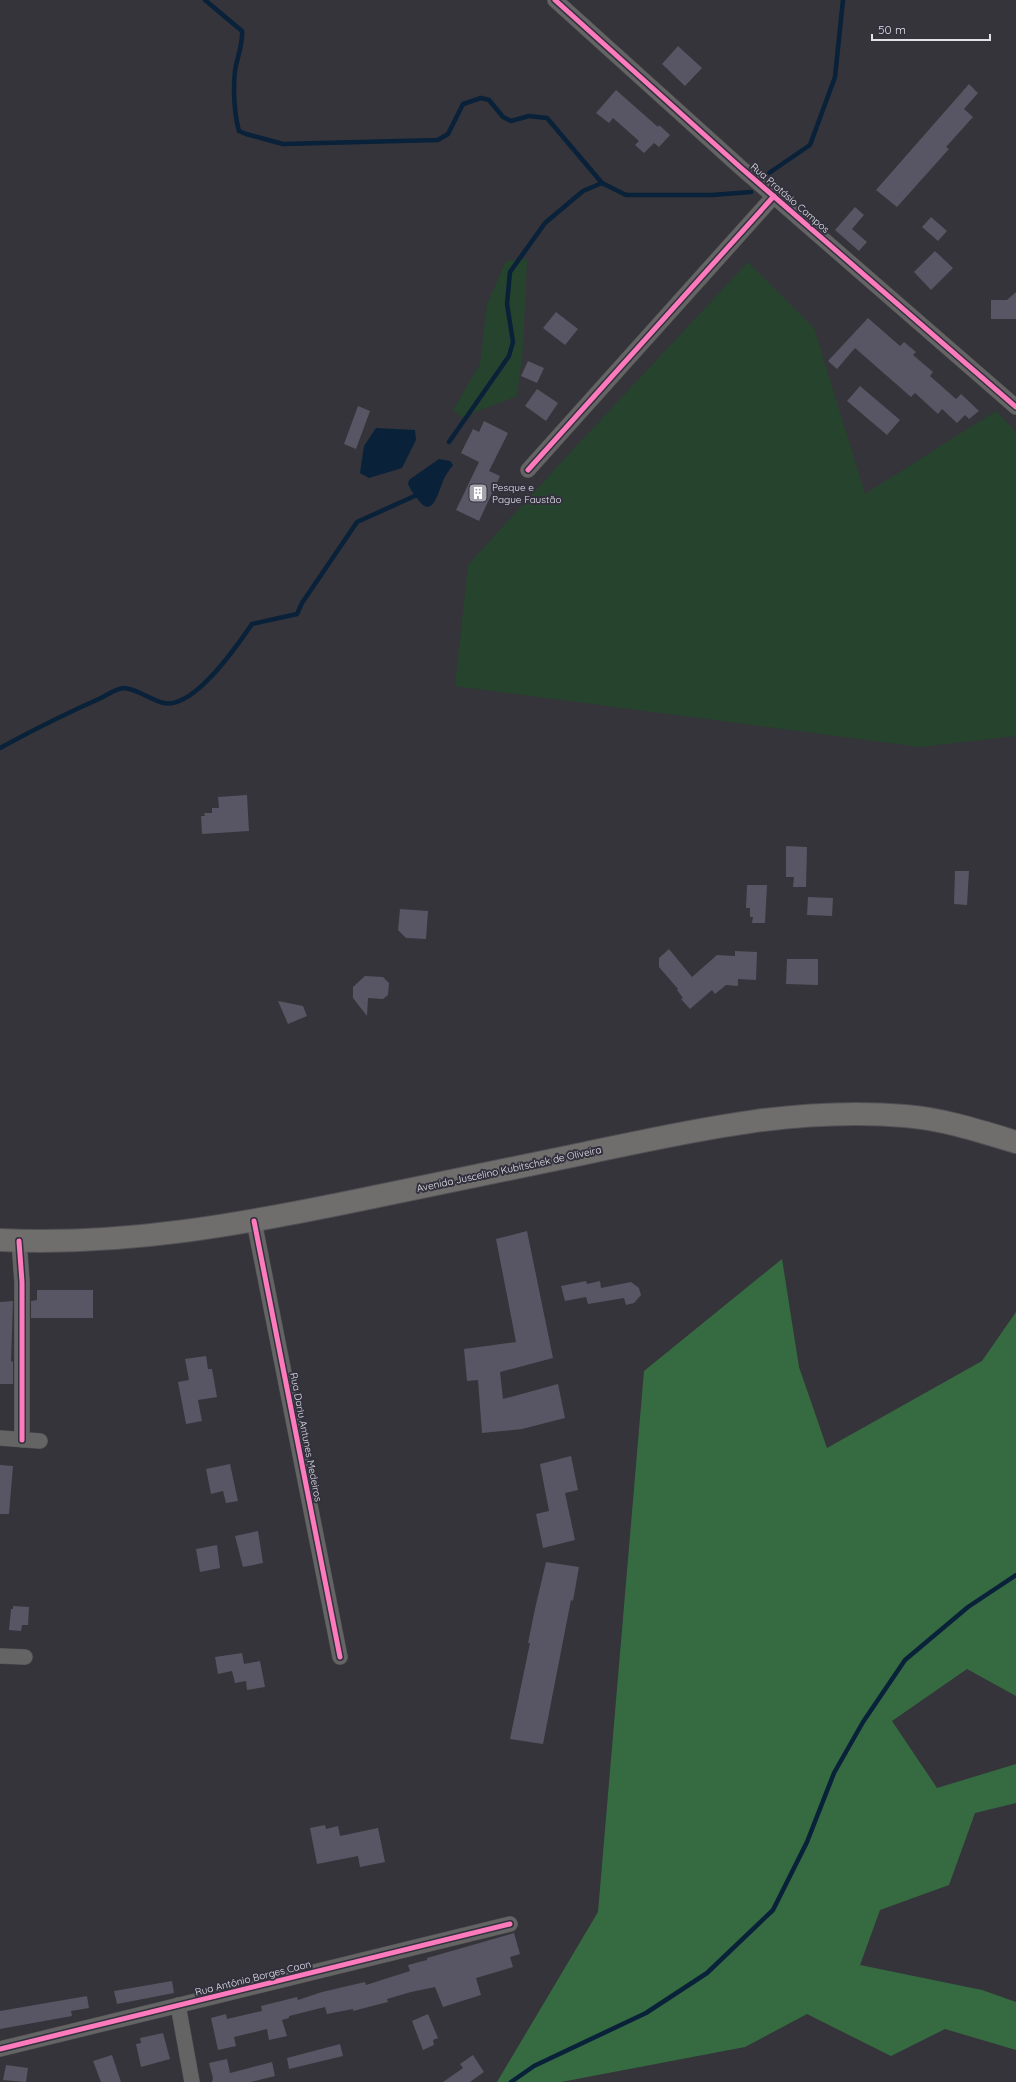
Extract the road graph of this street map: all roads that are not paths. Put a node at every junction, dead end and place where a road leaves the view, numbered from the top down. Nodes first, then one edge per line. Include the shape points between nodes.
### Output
1 (555, 0) edge
2 (774, 196) junction
3 (1016, 407) edge
4 (528, 470) dead end
5 (1016, 1142) edge
6 (254, 1222) junction
7 (10, 1240) edge
8 (0, 1438) edge
9 (22, 1440) junction
10 (40, 1441) dead end
11 (0, 1656) edge
12 (25, 1657) dead end
13 (340, 1657) dead end
14 (510, 1924) dead end
15 (178, 2005) junction
16 (0, 2049) edge
17 (192, 2082) edge

1 - 2 street, Rua Protásio Campos
2 - 3 street, Rua Protásio Campos
2 - 4 street
5 - 6 main road, Avenida Juscelino Kubitschek de Oliveira via 969,1127 908,1116 806,1114 692,1131
6 - 7 main road, Avenida Juscelino Kubitschek de Oliveira via 121,1238
6 - 13 street, Rua Dariu Antunes Medeiros
7 - 9 street via 22,1282
8 - 9 street
9 - 10 street
11 - 12 street
14 - 15 street, Rua Antônio Borges Caon
15 - 16 street, Rua Antônio Borges Caon
15 - 17 street

